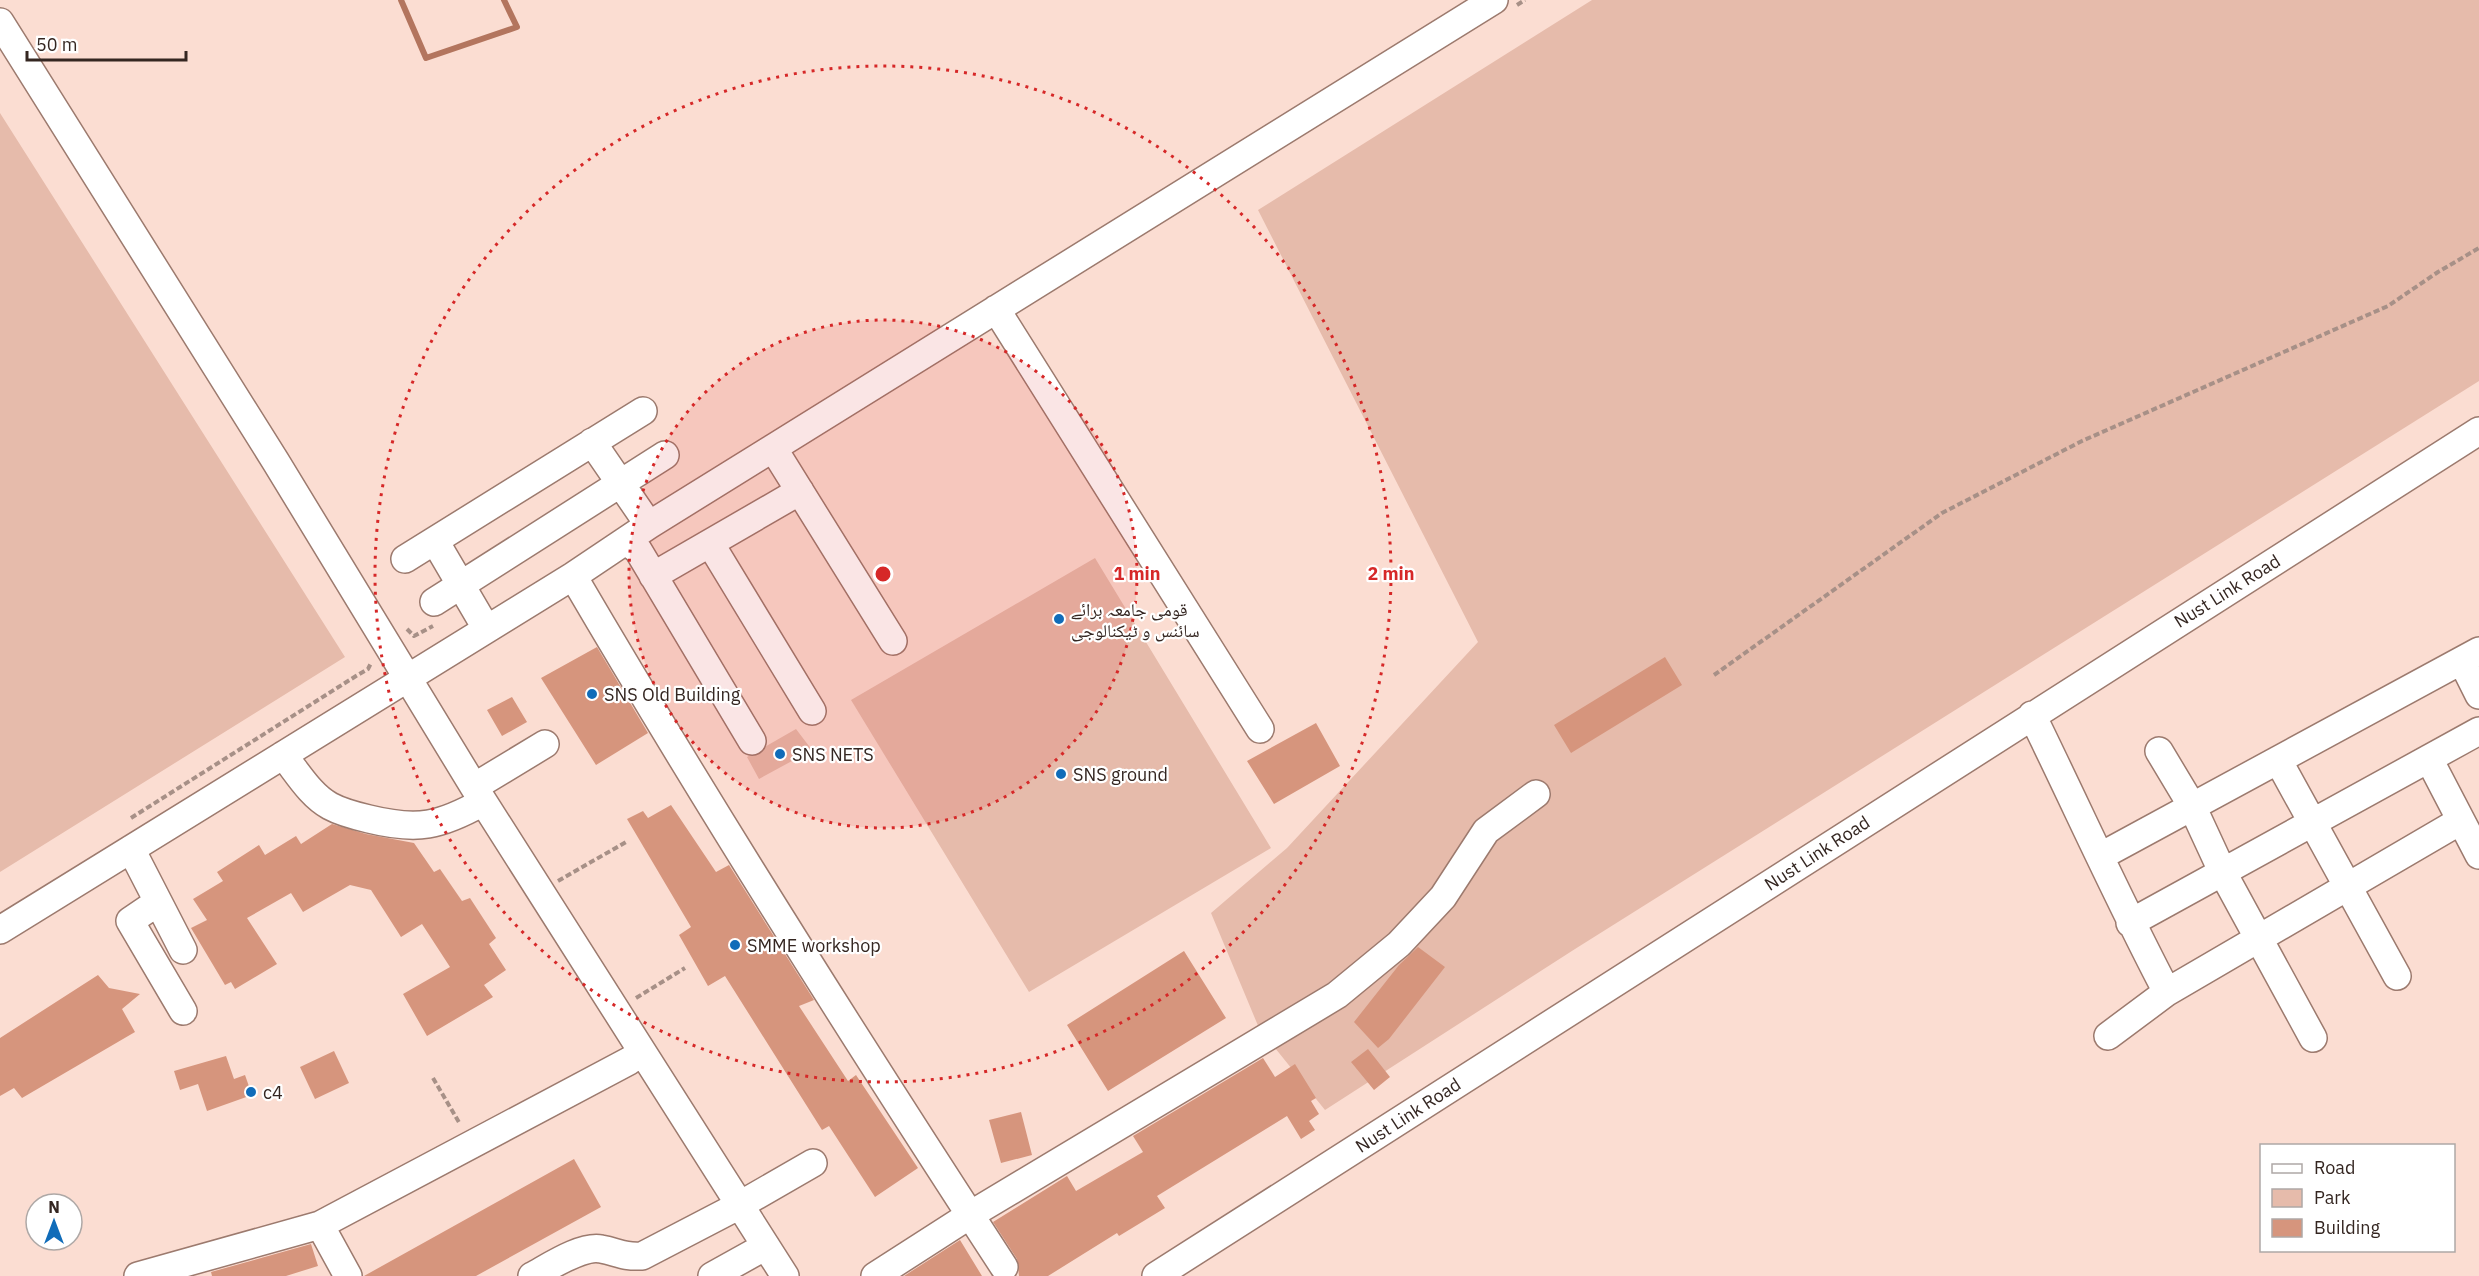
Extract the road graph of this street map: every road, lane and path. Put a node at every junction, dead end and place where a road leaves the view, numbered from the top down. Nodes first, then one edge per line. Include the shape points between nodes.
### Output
1 (1494, 0) edge
2 (0, 22) edge
3 (2479, 248) edge
4 (996, 309) junction
5 (643, 411) dead end
6 (2479, 431) edge
7 (592, 442) junction
8 (773, 448) junction
9 (665, 455) dead end
10 (620, 483) junction
11 (800, 491) junction
12 (649, 525) junction
13 (435, 541) junction
14 (626, 541) junction
15 (710, 543) junction
16 (405, 559) dead end
17 (573, 576) junction
18 (654, 576) junction
19 (466, 594) junction
20 (434, 602) dead end
21 (404, 625) dead end
22 (486, 628) junction
23 (893, 641) dead end
24 (2470, 656) edge
25 (372, 658) dead end
26 (1714, 675) dead end
27 (408, 678) junction
28 (2479, 695) edge
29 (812, 711) dead end
30 (2032, 715) junction
31 (1260, 729) dead end
32 (2479, 731) edge
33 (752, 741) dead end
34 (545, 744) dead end
35 (2159, 751) dead end
36 (283, 755) junction
37 (2429, 759) junction
38 (2278, 760) junction
39 (478, 794) junction
40 (1536, 794) dead end
41 (2192, 806) junction
42 (129, 820) dead end
43 (2460, 821) junction
44 (2312, 824) junction
45 (626, 842) dead end
46 (131, 849) junction
47 (2479, 855) edge
48 (2101, 856) junction
49 (2223, 873) junction
50 (555, 882) dead end
51 (2348, 886) junction
52 (158, 902) junction
53 (2130, 923) junction
54 (0, 930) edge
55 (2258, 938) junction
56 (183, 950) dead end
57 (685, 968) dead end
58 (2397, 976) dead end
59 (2167, 992) junction
60 (630, 1002) dead end
61 (183, 1011) dead end
62 (2108, 1036) dead end
63 (2313, 1038) dead end
64 (642, 1052) junction
65 (433, 1078) dead end
66 (472, 1144) junction
67 (813, 1163) dead end
68 (740, 1205) junction
69 (970, 1215) junction
70 (320, 1225) junction
71 (766, 1246) junction
72 (1004, 1267) dead end
73 (138, 1276) edge
74 (348, 1276) edge
75 (531, 1276) edge
76 (712, 1276) edge
77 (785, 1276) edge
78 (875, 1276) edge
79 (1156, 1276) edge

1 - 4 street
2 - 27 street
3 - 26 path via 2388,306 2082,441 1942,513
4 - 8 street
4 - 31 street
5 - 7 street
6 - 30 street, Nust Link Road
7 - 10 street
7 - 13 street
8 - 11 street
8 - 12 street
9 - 10 street
10 - 12 street
10 - 19 street
11 - 15 street
11 - 23 street
12 - 14 street
13 - 16 street
13 - 19 street
14 - 17 street
14 - 18 street via 638,550
15 - 18 street
15 - 29 street
17 - 22 street
17 - 69 street via 635,682
18 - 33 street
19 - 20 street
19 - 21 path via 414,636
19 - 22 street
22 - 27 street
24 - 28 street
24 - 38 street
25 - 42 path via 368,669
27 - 36 street
27 - 39 street
30 - 48 street
30 - 79 street, Nust Link Road
32 - 37 street
34 - 39 street
35 - 41 street
36 - 39 street via 329,806 389,824 413,827 440,823 461,815
36 - 46 street
37 - 43 street
37 - 44 street
38 - 41 street
38 - 44 street
39 - 64 street
40 - 69 street via 1486,831 1443,897 1399,944 1337,995
41 - 48 street
41 - 49 street
43 - 47 street
43 - 51 street
44 - 49 street
44 - 51 street
45 - 50 path
46 - 52 street
46 - 54 street
48 - 53 street
49 - 53 street
49 - 55 street
51 - 55 street
51 - 58 street
52 - 56 street
52 - 61 street via 130,921
53 - 59 street
55 - 59 street
55 - 63 street
57 - 60 path
59 - 62 street
64 - 66 street
64 - 68 street
65 - 66 path
66 - 70 street
67 - 68 street
68 - 71 street
68 - 75 street via 642,1256 585,1249
69 - 72 street
69 - 78 street
70 - 73 street
70 - 74 street
71 - 76 street
71 - 77 street

